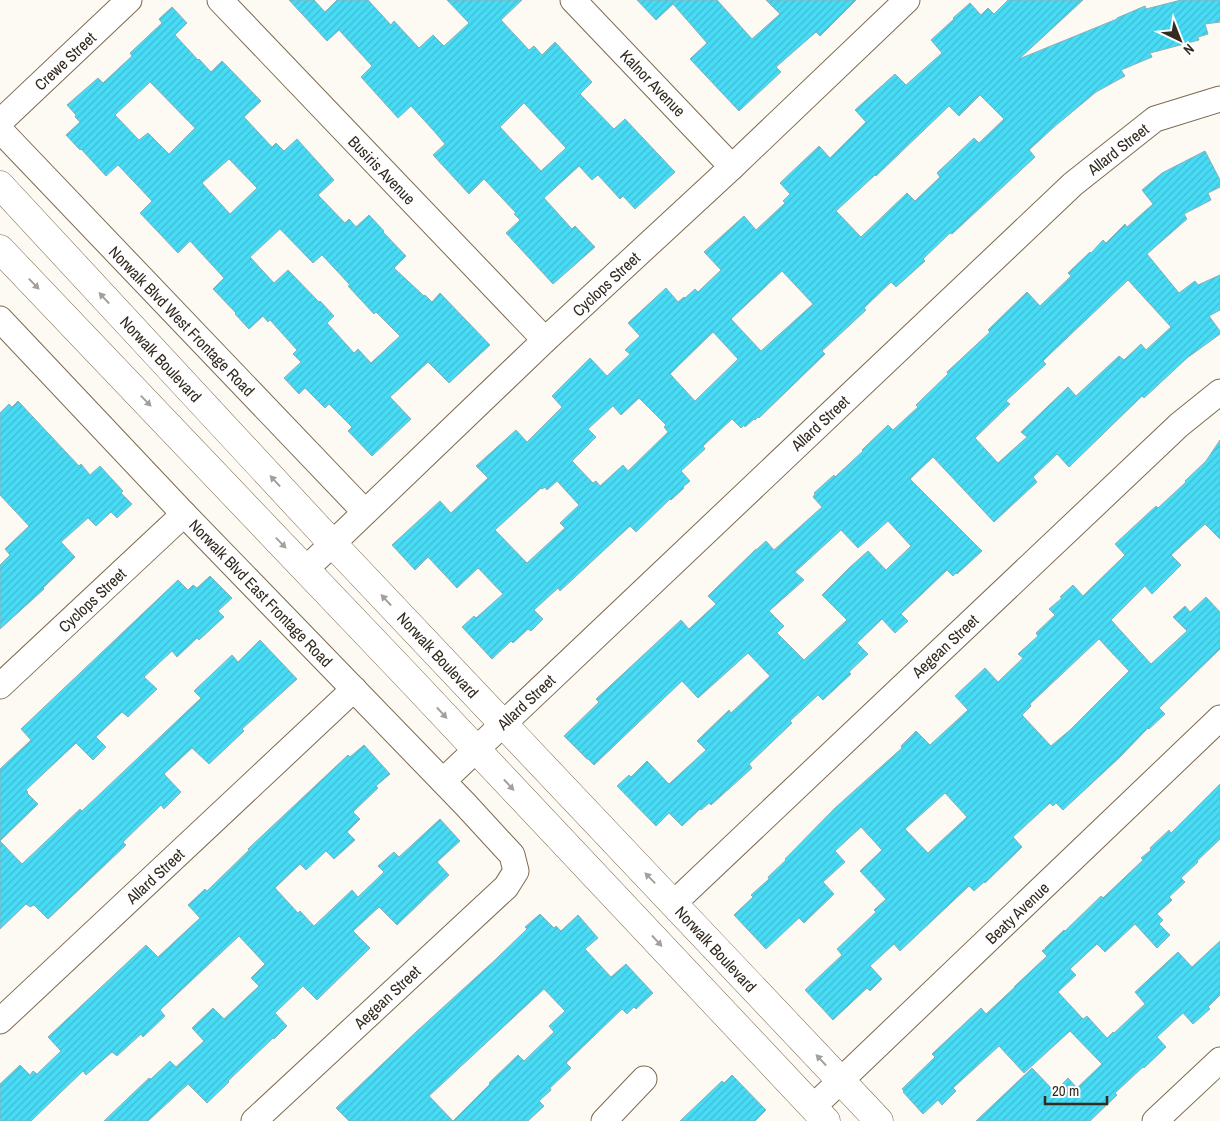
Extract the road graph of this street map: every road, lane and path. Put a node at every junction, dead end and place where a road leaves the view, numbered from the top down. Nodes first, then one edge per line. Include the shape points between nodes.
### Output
1 (130, 0) edge
2 (220, 0) edge
3 (573, 0) edge
4 (907, 0) edge
5 (1220, 99) edge
6 (0, 122) edge
7 (0, 130) edge
8 (732, 167) junction
9 (0, 185) edge
10 (0, 248) edge
11 (5, 334) edge
12 (545, 340) junction
13 (1220, 392) edge
14 (364, 512) junction
15 (184, 514) junction
16 (332, 543) junction
17 (306, 569) junction
18 (0, 686) edge
19 (354, 689) junction
20 (1220, 718) edge
21 (503, 724) junction
22 (476, 749) junction
23 (443, 781) junction
24 (516, 871) joint
25 (674, 903) junction
26 (0, 1021) edge
27 (1220, 1060) edge
28 (644, 1079) dead end
29 (841, 1081) junction
30 (820, 1114) edge
31 (254, 1121) edge
32 (604, 1121) edge
33 (879, 1121) edge
34 (1155, 1121) edge

1 - 6 street, Crewe Street
2 - 12 street, Busiris Avenue
3 - 8 street, Kalnor Avenue
4 - 8 street, Cyclops Street
5 - 21 street, Allard Street via 1155,119 1073,184
7 - 14 street, Norwalk Blvd West Frontage Road
8 - 12 street, Cyclops Street
16 -> 9 main road, Norwalk Boulevard
10 -> 17 main road
11 - 15 street, Norwalk Blvd East Frontage Road
12 - 14 street, Cyclops Street
13 - 25 street, Aegean Street via 1179,425
14 - 16 street, Cyclops Street
15 - 18 street, Cyclops Street
15 - 19 street, Norwalk Blvd East Frontage Road
16 - 17 street, Cyclops Street
21 -> 16 main road, Norwalk Boulevard
17 -> 22 main road
19 - 23 street, Norwalk Blvd East Frontage Road
19 - 26 street, Allard Street
20 - 29 street, Beaty Avenue
21 - 22 street, Allard Street
25 -> 21 main road, Norwalk Boulevard
22 - 23 street, Allard Street
22 -> 30 main road
23 - 24 street, Norwalk Blvd East Frontage Road via 512,855
24 - 31 street, Aegean Street via 506,887
29 -> 25 main road, Norwalk Boulevard
27 - 34 street
28 - 32 street
29 - 30 street, Beaty Avenue
29 - 33 main road, Norwalk Boulevard

